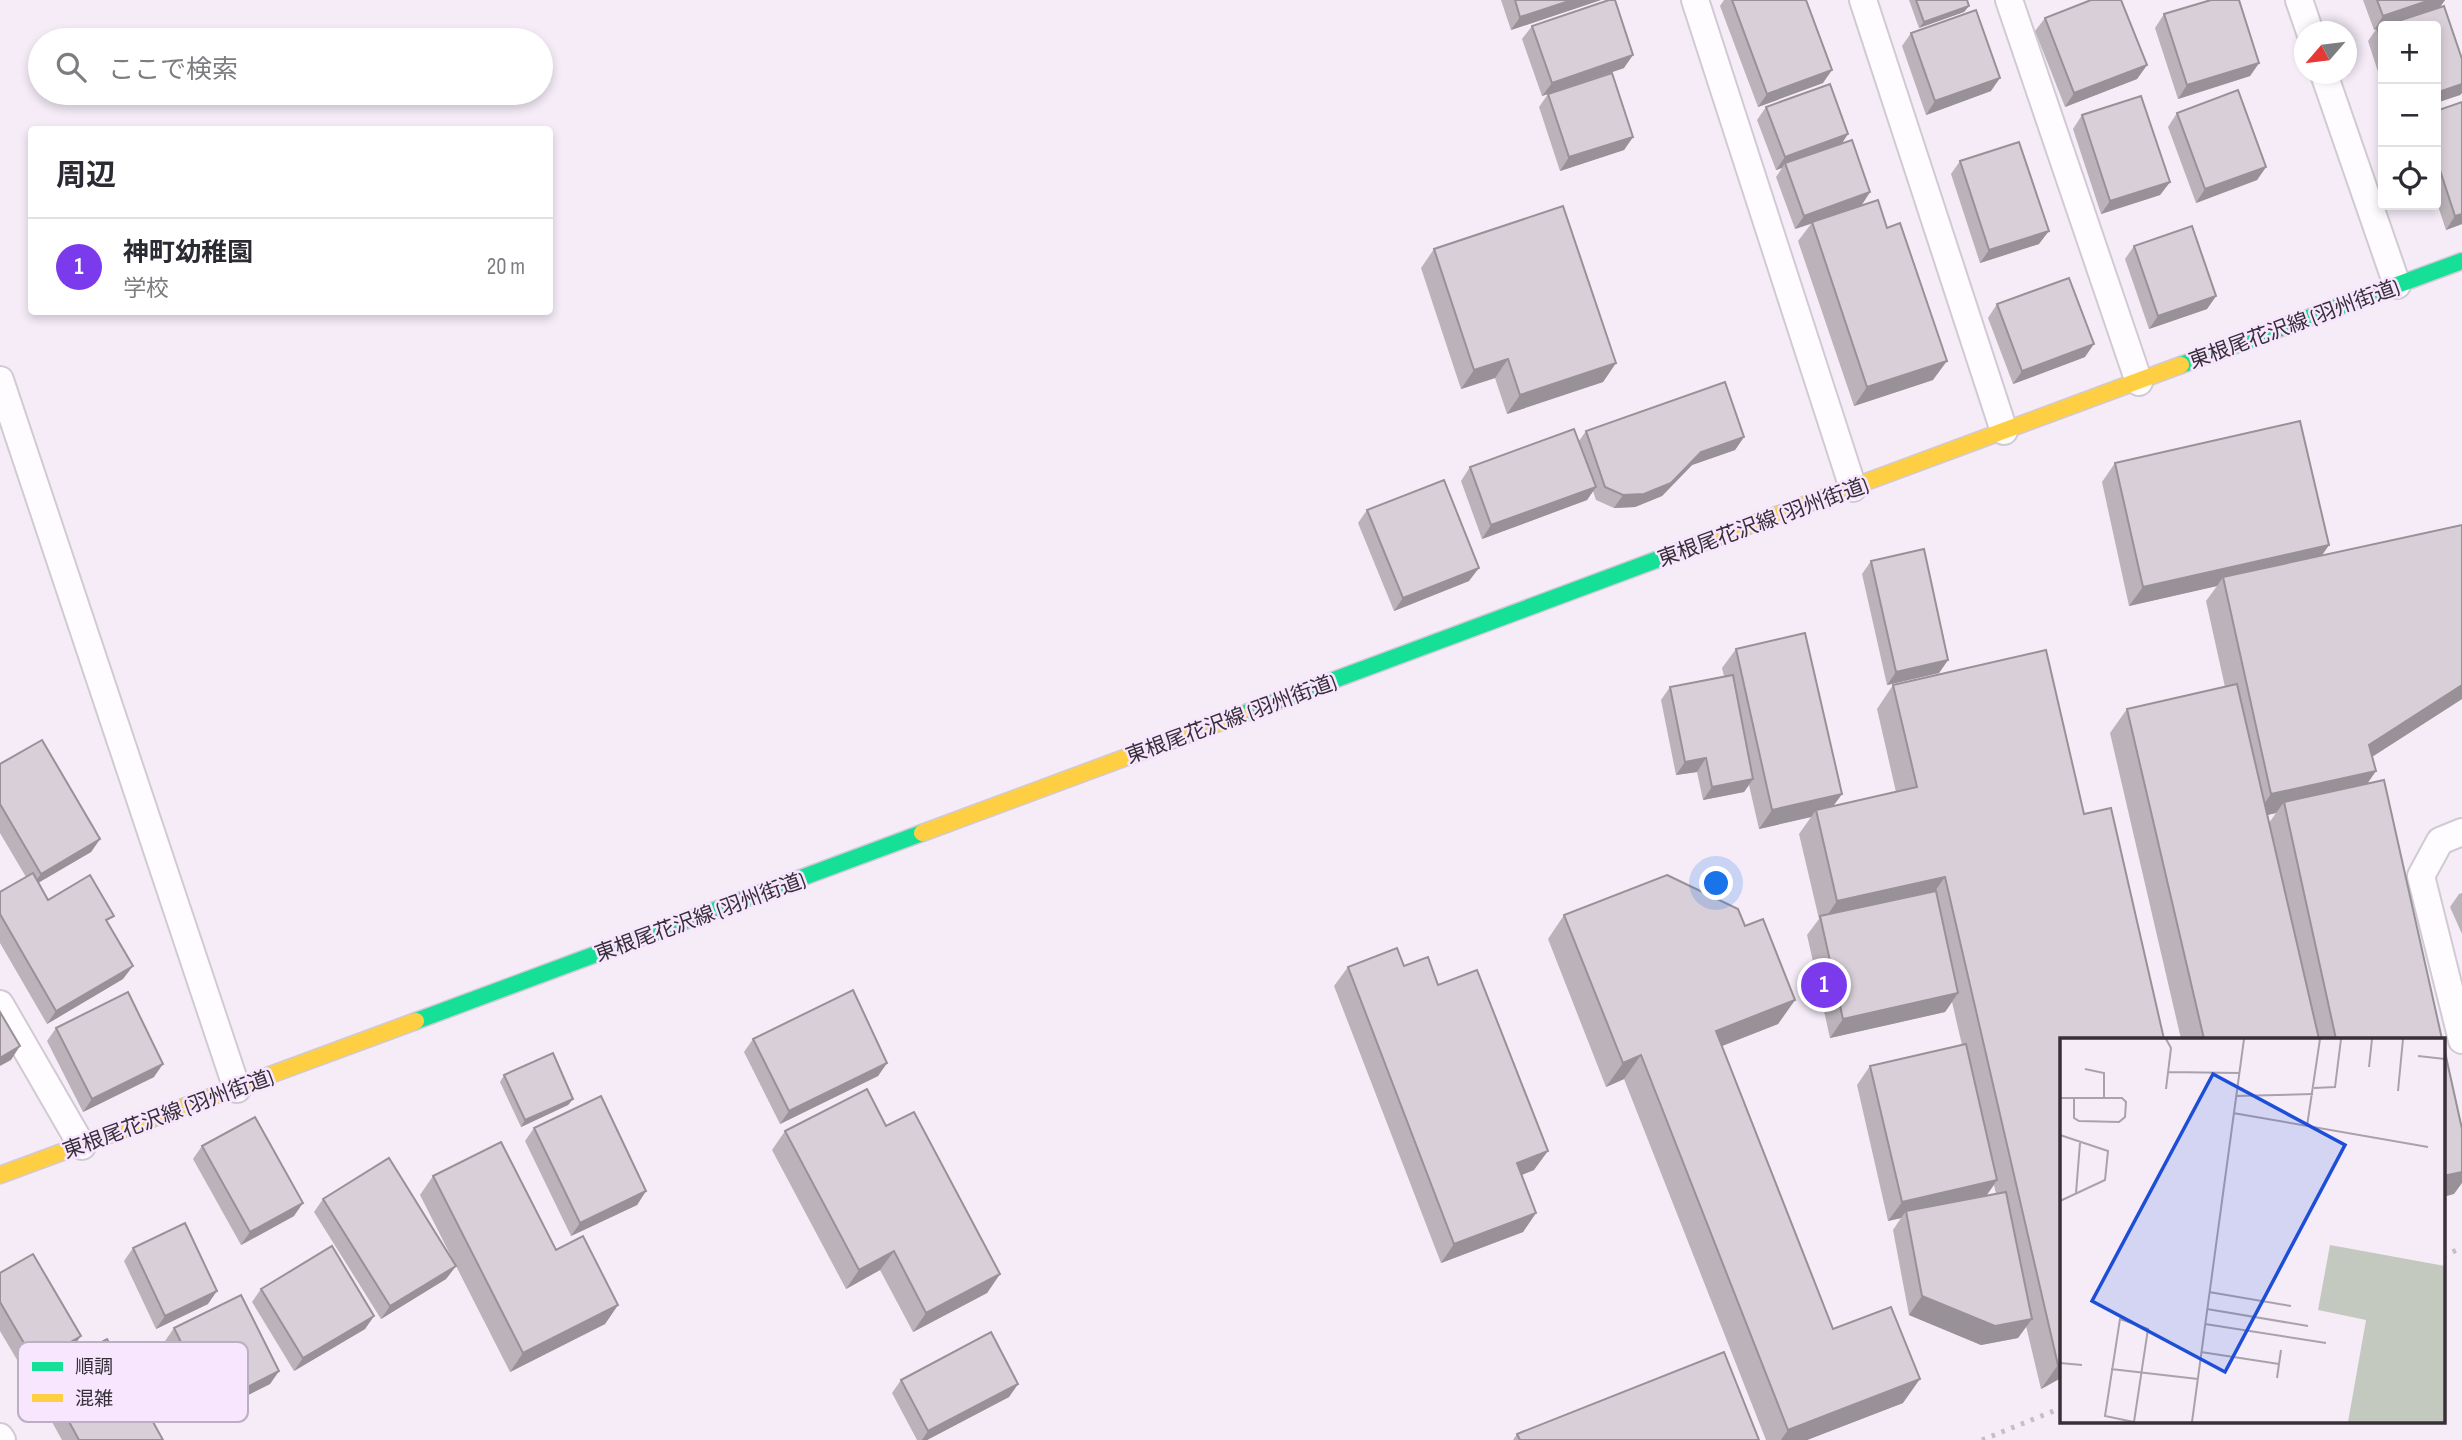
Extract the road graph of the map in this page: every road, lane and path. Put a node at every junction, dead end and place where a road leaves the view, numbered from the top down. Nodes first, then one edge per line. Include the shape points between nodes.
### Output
1 (1695, 0) edge
2 (1863, 0) edge
3 (2009, 0) edge
4 (2299, 0) edge
5 (2306, 21) edge
6 (2327, 84) edge
7 (2462, 261) edge
8 (2397, 285) junction
9 (0, 380) edge
10 (2139, 382) junction
11 (5, 412) edge
12 (2004, 432) junction
13 (1853, 488) junction
14 (2462, 832) edge
15 (0, 1004) edge
16 (2462, 1040) edge
17 (237, 1090) junction
18 (82, 1146) junction
19 (0, 1175) edge

1 - 13 lane
2 - 12 lane
3 - 10 lane
4 - 5 lane
6 - 8 lane
7 - 8 main road, 東根尾花沢線 (羽州街道)
8 - 10 main road, 東根尾花沢線 (羽州街道)
9 - 11 lane
10 - 12 main road, 東根尾花沢線 (羽州街道)
11 - 17 lane
12 - 13 main road, 東根尾花沢線 (羽州街道)
13 - 17 main road, 東根尾花沢線 (羽州街道)
14 - 16 lane via 2440,841 2421,876
15 - 18 lane
17 - 18 main road, 東根尾花沢線 (羽州街道)
18 - 19 main road, 東根尾花沢線 (羽州街道)

